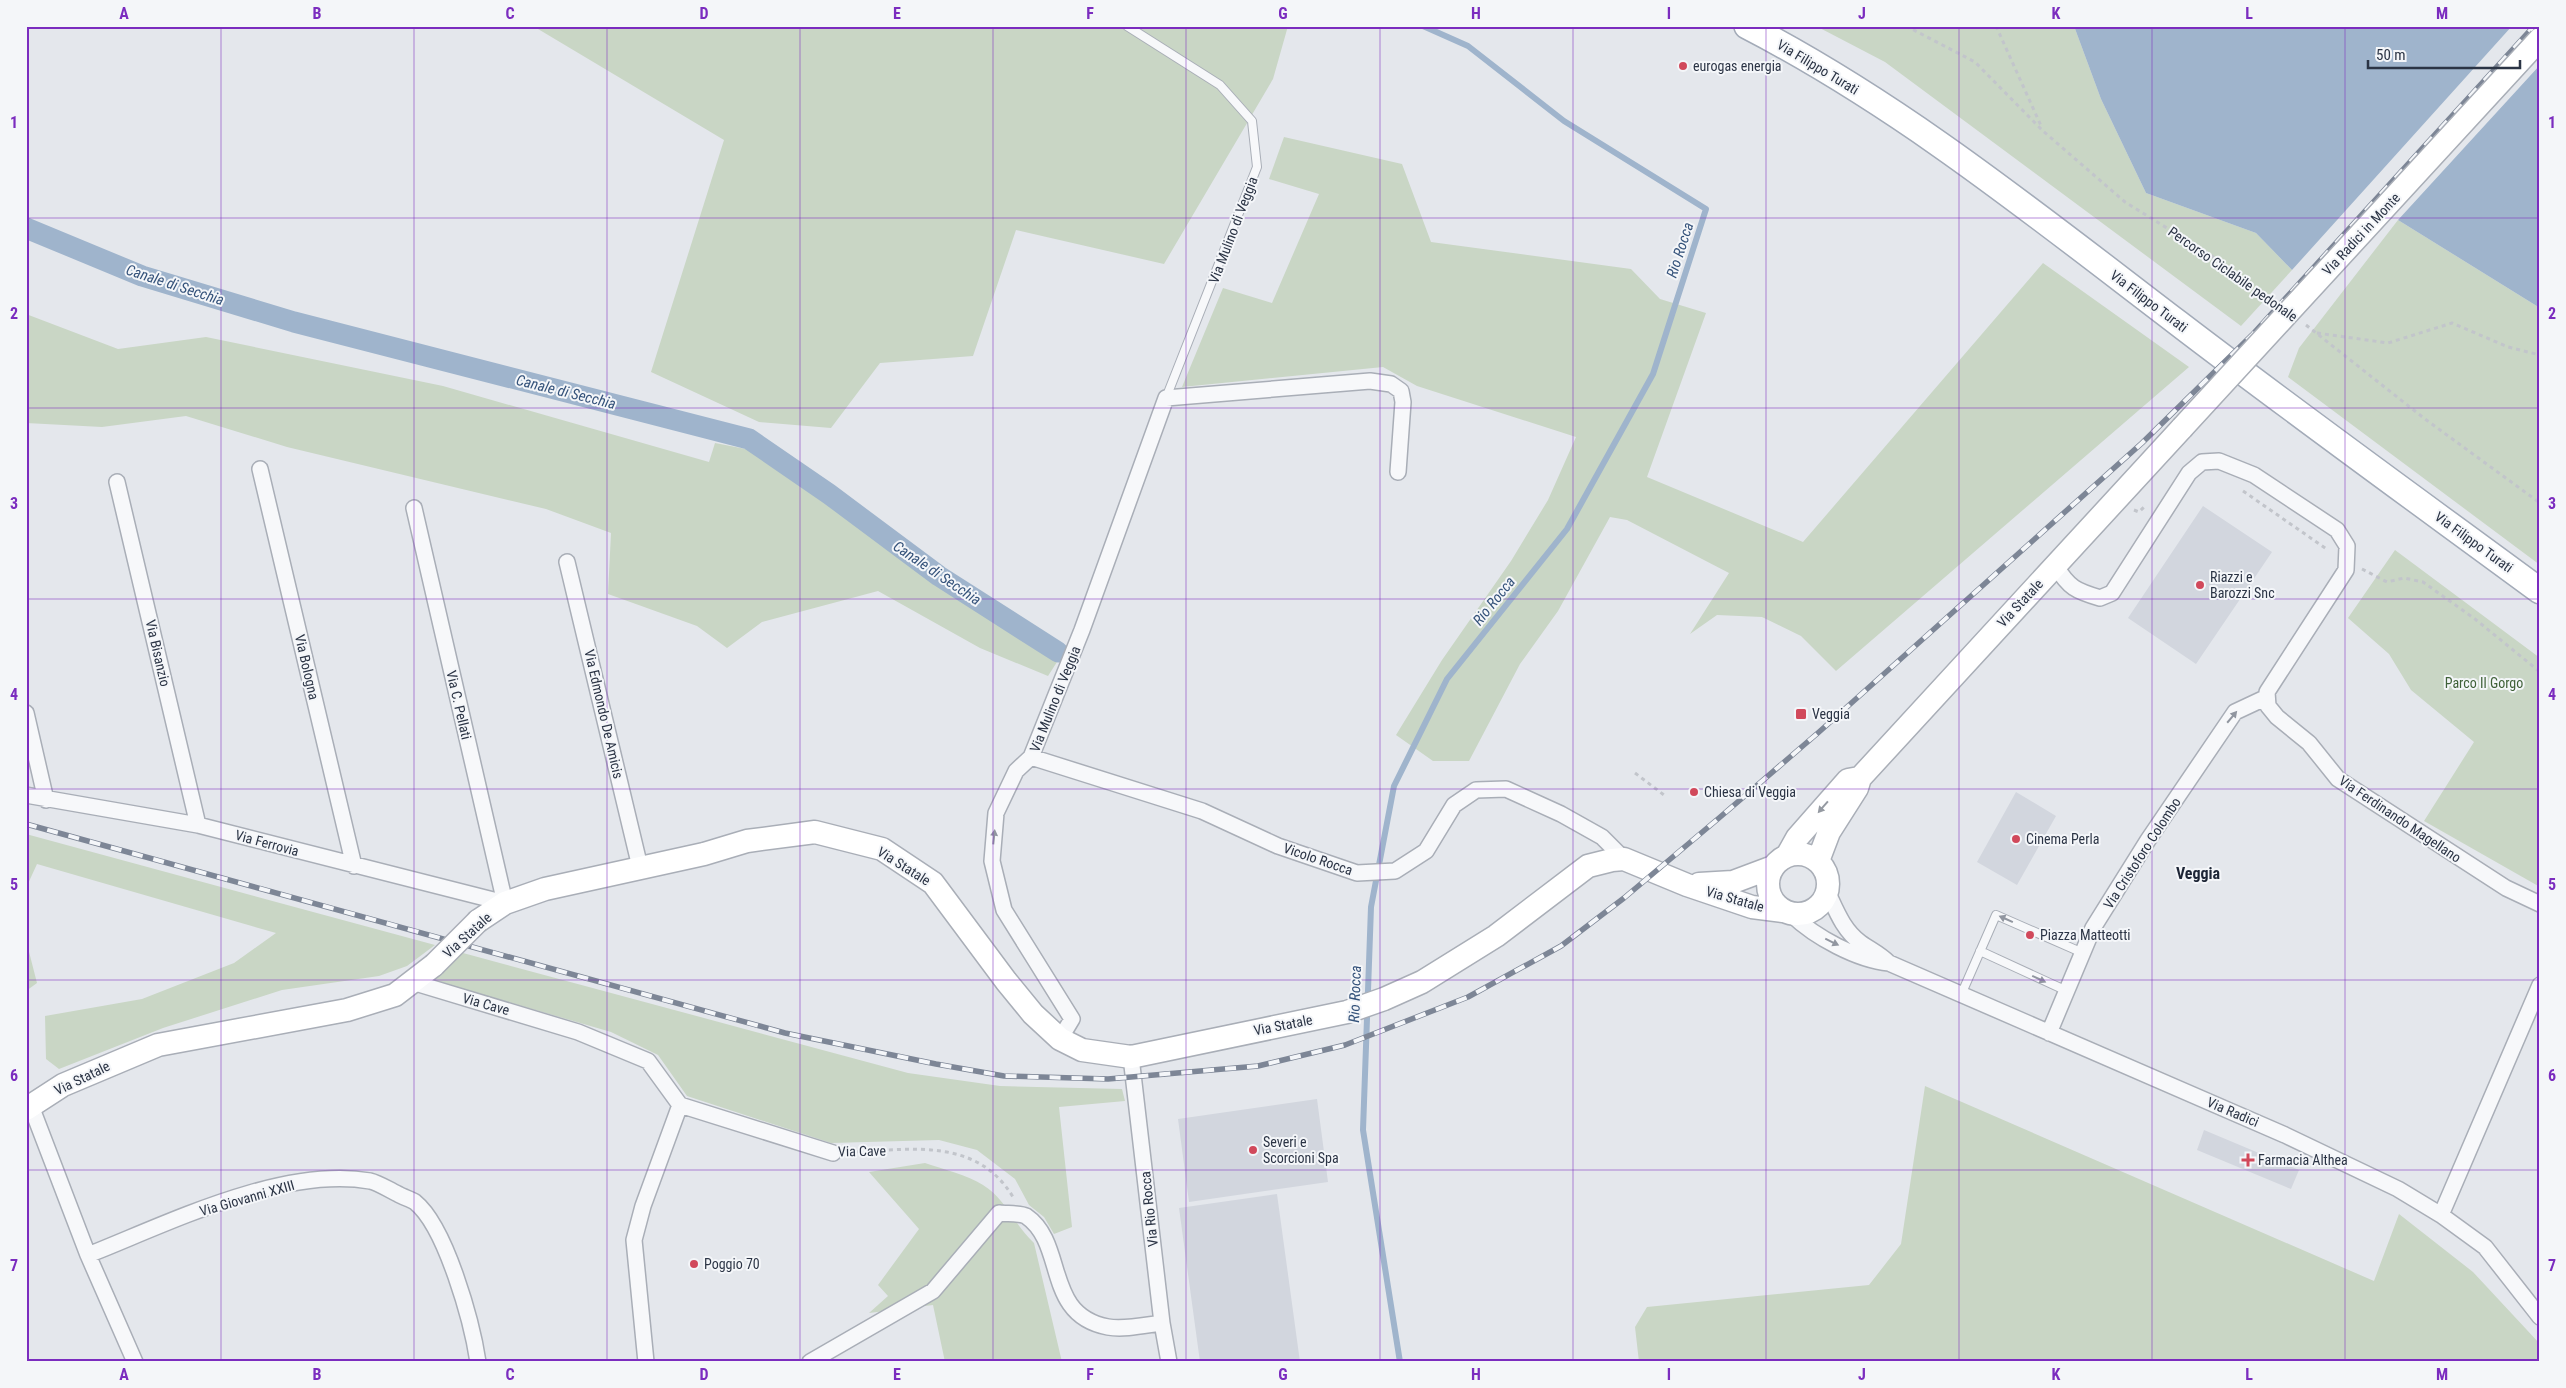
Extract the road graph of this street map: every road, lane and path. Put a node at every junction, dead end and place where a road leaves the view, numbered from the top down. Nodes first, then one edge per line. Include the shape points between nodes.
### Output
1 (1127, 26) edge
2 (1747, 26) edge
3 (1906, 26) edge
4 (1996, 26) edge
5 (2540, 40) edge
6 (2043, 131) junction
7 (2276, 303) dead end
8 (2300, 321) dead end
9 (2316, 333) junction
10 (2540, 355) edge
11 (1166, 398) junction
12 (2182, 428) joint
13 (260, 469) dead end
14 (1398, 472) dead end
15 (117, 482) dead end
16 (2241, 490) dead end
17 (2540, 503) edge
18 (2130, 507) dead end
19 (414, 508) dead end
20 (2152, 510) dead end
21 (2348, 561) junction
22 (567, 562) dead end
23 (2055, 565) junction
24 (2540, 591) edge
25 (2540, 672) edge
26 (2267, 697) junction
27 (26, 713) edge
28 (1031, 757) junction
29 (1634, 772) dead end
30 (1860, 778) junction
31 (26, 795) edge
32 (1664, 795) dead end
33 (46, 800) junction
34 (198, 824) junction
35 (1624, 859) junction
36 (1780, 861) junction
37 (1818, 861) junction
38 (354, 866) junction
39 (640, 867) junction
40 (1687, 885) junction
41 (1827, 891) junction
42 (505, 903) junction
43 (2540, 904) edge
44 (1788, 913) junction
45 (1980, 952) junction
46 (2083, 953) junction
47 (1889, 963) junction
48 (412, 982) junction
49 (2540, 985) edge
50 (2067, 991) junction
51 (1961, 996) junction
52 (2049, 1034) junction
53 (1060, 1039) junction
54 (1131, 1057) junction
55 (680, 1105) junction
56 (28, 1108) edge
57 (833, 1152) joint
58 (2441, 1214) junction
59 (1025, 1215) junction
60 (88, 1255) junction
61 (2540, 1316) edge
62 (1162, 1324) junction
63 (135, 1362) edge
64 (478, 1362) edge
65 (646, 1362) edge
66 (810, 1362) edge
67 (1169, 1362) edge

1 - 11 lane, Via Mulino di Veggia via 1220,85 1252,121 1257,167
2 - 24 main road, Via Filippo Turati via 1858,91 1999,187
3 - 6 path, Percorso Ciclabile pedonale via 1975,62
4 - 6 path
5 - 12 street, Via Radici in Monte, bridge
6 - 7 path, Percorso Ciclabile pedonale via 2124,202 2212,256
8 - 9 path, Percorso Ciclabile pedonale
9 - 10 path via 2388,343 2452,323
9 - 17 path, Percorso Ciclabile pedonale via 2425,419
11 - 14 street via 1336,382 1391,384 1401,391 1403,402
11 - 28 street, Via Mulino di Veggia via 1082,630
12 - 23 street, Via Statale
13 - 38 street, Via Bologna
15 - 34 street, Via Bisanzio
16 - 21 path
18 - 20 path via 2139,512 2144,507
19 - 42 street, Via C. Pellati
21 - 23 street via 2347,546 2338,530 2254,475 2220,461 2202,462 2189,473 2112,593 2100,598 2076,591 2064,581
21 - 25 path via 2387,582 2404,578 2423,582
21 - 26 street via 2346,570 2267,692
22 - 39 street, Via Edmondo De Amicis
23 - 30 street, Via Statale
26 - 43 street, Via Ferdinando Magellano via 2268,706 2277,717 2309,743 2338,779 2506,888
46 -> 26 street, Via Cristoforo Colombo via 2093,928 2148,840 2235,712
27 - 33 street
28 - 35 street, Vicolo Rocca via 1202,811 1278,846 1357,873 1395,871 1426,851 1454,805 1476,790 1506,789 1561,814 1602,837
53 -> 28 street, Via Mulino di Veggia via 1072,1019 1004,910 992,861 996,813 1016,771
29 - 32 path
30 -> 36 street, Via Statale via 1848,780
30 - 37 street, Via Statale via 1858,788 1829,832
31 - 33 street, Via Ferrovia
33 - 34 street, Via Ferrovia
34 - 38 street, Via Ferrovia
35 - 40 street, Via Statale
35 - 54 street, Via Statale via 1588,866 1496,936 1422,982 1384,999 1347,1012
36 - 37 street, Via Statale via 1803,854
36 - 40 street, Via Statale via 1733,882
36 - 44 street, Via Statale via 1767,886 1775,905
37 - 41 street via 1827,875
38 - 42 street, Via Ferrovia
39 - 42 street, Via Statale via 546,889
39 - 53 street, Via Statale via 747,841 816,832 882,849 933,883 1006,981 1033,1014
40 - 44 street, Via Statale via 1752,907
41 - 44 street, Via Statale via 1818,907 1801,915
41 - 47 street via 1843,925 1860,943 1877,951
42 - 48 street, Via Statale, bridge via 478,921 434,966
44 -> 47 street via 1808,930 1872,961
46 -> 45 lane via 1996,915
45 -> 50 lane
45 - 51 lane
46 - 50 street, Via Cristoforo Colombo
47 - 51 street, Via Radici
48 - 55 street, Via Cave via 578,1032 648,1061
48 - 56 street, Via Statale via 395,995 347,1010 158,1045 63,1085
49 - 58 street
50 - 52 street, Via Cristoforo Colombo
51 - 52 street, Via Radici
52 - 58 street, Via Radici via 2285,1135 2374,1177
53 - 54 street, Via Statale via 1082,1050
54 - 62 street, Via Rio Rocca
55 - 57 street, Via Cave
55 - 65 street via 634,1240
56 - 60 street
57 - 59 path, Via Cave via 953,1152 981,1163 1008,1188
58 - 61 street, Via Radici via 2485,1247
59 - 62 street via 1041,1231 1066,1298 1081,1317 1109,1327
59 - 66 street via 1000,1213 933,1291
60 - 63 street
60 - 64 street, Via Giovanni XXIII via 213,1206 272,1188 321,1178 372,1182 415,1202 442,1238 474,1334
62 - 67 street, Via Rio Rocca

